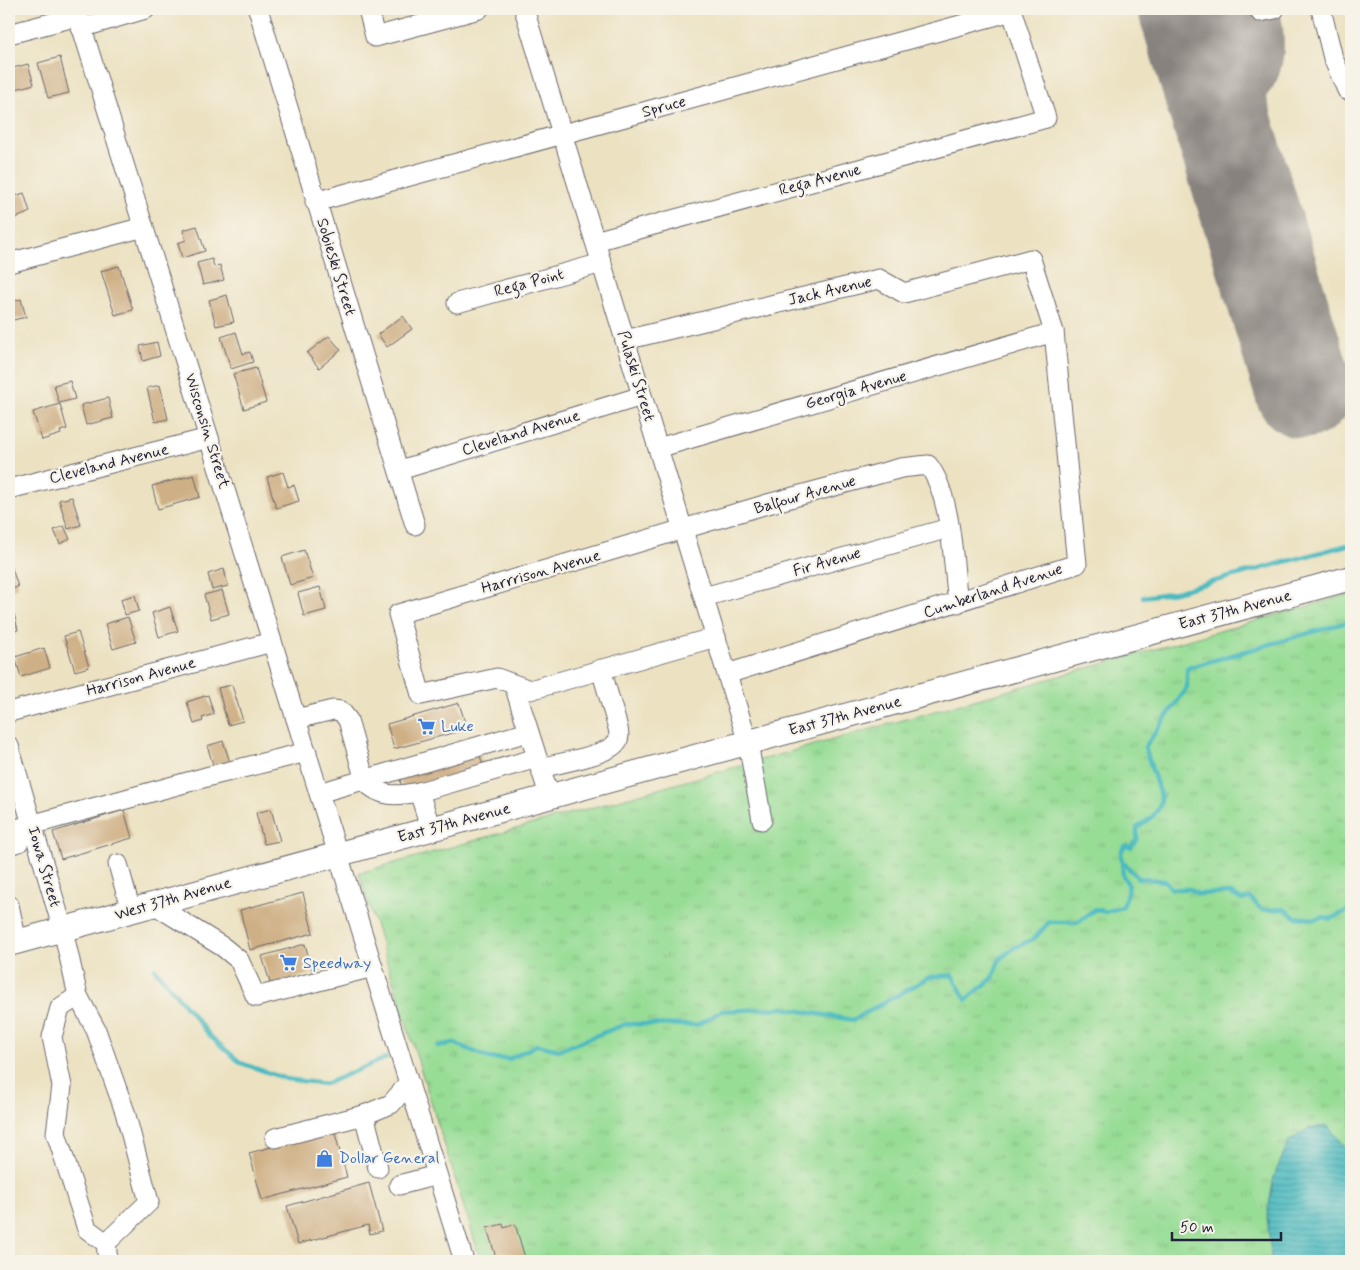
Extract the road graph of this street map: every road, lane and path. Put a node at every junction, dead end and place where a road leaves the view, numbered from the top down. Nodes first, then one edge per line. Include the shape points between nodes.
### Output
1 (146, 9) edge
2 (258, 9) edge
3 (368, 9) edge
4 (479, 9) edge
5 (524, 9) edge
6 (1321, 9) edge
7 (1011, 10) edge
8 (78, 18) edge
9 (9, 34) edge
10 (1351, 90) edge
11 (563, 134) junction
12 (315, 202) junction
13 (144, 227) junction
14 (595, 241) junction
15 (1031, 260) joint
16 (9, 263) edge
17 (602, 263) junction
18 (457, 303) dead end
19 (1054, 332) junction
20 (625, 340) junction
21 (642, 396) junction
22 (209, 438) junction
23 (658, 448) junction
24 (400, 470) junction
25 (9, 489) edge
26 (415, 525) dead end
27 (950, 528) junction
28 (684, 531) junction
29 (1351, 578) edge
30 (704, 597) junction
31 (958, 603) junction
32 (716, 637) junction
33 (272, 642) junction
34 (602, 669) junction
35 (727, 674) junction
36 (514, 685) junction
37 (9, 712) edge
38 (296, 719) junction
39 (528, 732) junction
40 (748, 742) junction
41 (9, 746) edge
42 (306, 752) junction
43 (538, 763) junction
44 (365, 781) junction
45 (419, 792) junction
46 (319, 793) junction
47 (550, 798) junction
48 (762, 820) dead end
49 (431, 829) junction
50 (17, 833) edge
51 (338, 853) junction
52 (118, 864) dead end
53 (155, 904) junction
54 (9, 906) edge
55 (131, 911) junction
56 (63, 930) junction
57 (13, 943) edge
58 (373, 967) junction
59 (78, 996) junction
60 (409, 1083) junction
61 (364, 1116) junction
62 (274, 1138) dead end
63 (378, 1168) dead end
64 (437, 1175) junction
65 (399, 1185) dead end
66 (107, 1252) edge
67 (464, 1261) edge

1 - 8 street
2 - 12 street, Sobieski Street
3 - 4 street via 376,37
5 - 11 street, Pulaski Street
6 - 10 street via 1333,58 1347,90
7 - 11 street, Spruce
7 - 14 street, Rega Avenue via 1046,118
8 - 9 street
8 - 13 street, Wisconsin Street
11 - 12 street, Spruce
11 - 14 street, Pulaski Street
12 - 24 street, Sobieski Street
13 - 16 street
13 - 22 street, Wisconsin Street
14 - 17 street, Pulaski Street
15 - 19 street, Cumberland Avenue
15 - 20 street, Jack Avenue via 904,293 879,279
17 - 18 street, Rega Point
17 - 20 street, Pulaski Street
19 - 23 street, Georgia Avenue
19 - 31 street, Cumberland Avenue via 1077,564
20 - 21 street, Pulaski Street
21 - 23 street, Pulaski Street
21 - 24 street, Cleveland Avenue
22 - 25 street, Cleveland Avenue
22 - 33 street, Wisconsin Street
23 - 28 street, Pulaski Street
24 - 26 street, Sobieski Street
27 - 28 street, Balfour Avenue via 936,476 928,465 901,468
27 - 30 street, Fir Avenue
27 - 31 street
28 - 30 street, Pulaski Street
28 - 36 street, Harrrison Avenue via 398,614 421,695 497,678
29 - 40 main road, East 37th Avenue
30 - 32 street, Pulaski Street
31 - 35 street, Cumberland Avenue
32 - 34 street
32 - 35 street, Pulaski Street
33 - 37 street, Harrison Avenue
33 - 38 street, Wisconsin Street
34 - 36 street via 530,690
34 - 43 street via 618,728 616,743 606,750
35 - 40 street, Pulaski Street
36 - 39 street
38 - 42 street, Wisconsin Street
38 - 44 street via 332,710 342,711 348,720
39 - 43 street
39 - 44 street
40 - 47 main road, East 37th Avenue
40 - 48 street, Pulaski Street
41 - 50 street, Iowa Street
42 - 46 street, Wisconsin Street
42 - 50 street via 210,776
43 - 45 street
43 - 47 street
44 - 45 street via 384,794
44 - 46 street
45 - 49 street
46 - 51 street, Wisconsin Street
47 - 49 main road, East 37th Avenue
49 - 51 main road, East 37th Avenue
50 - 56 street, Iowa Street
51 - 53 main road, West 37th Avenue
51 - 58 street, Wisconsin Street
52 - 55 street
53 - 55 main road, West 37th Avenue
53 - 58 street via 239,960 256,997
54 - 57 street
55 - 56 main road, West 37th Avenue
56 - 57 main road, West 37th Avenue
56 - 59 street, Iowa Street
58 - 60 street, Wisconsin Street
59 - 66 street via 60,1008 52,1037 62,1086 56,1133 87,1229
59 - 66 street, Iowa Street via 96,1030 125,1112 149,1202
60 - 61 street via 391,1104
60 - 64 street, Wisconsin Street
61 - 62 street
61 - 63 street
64 - 65 street
64 - 67 street, Wisconsin Street

